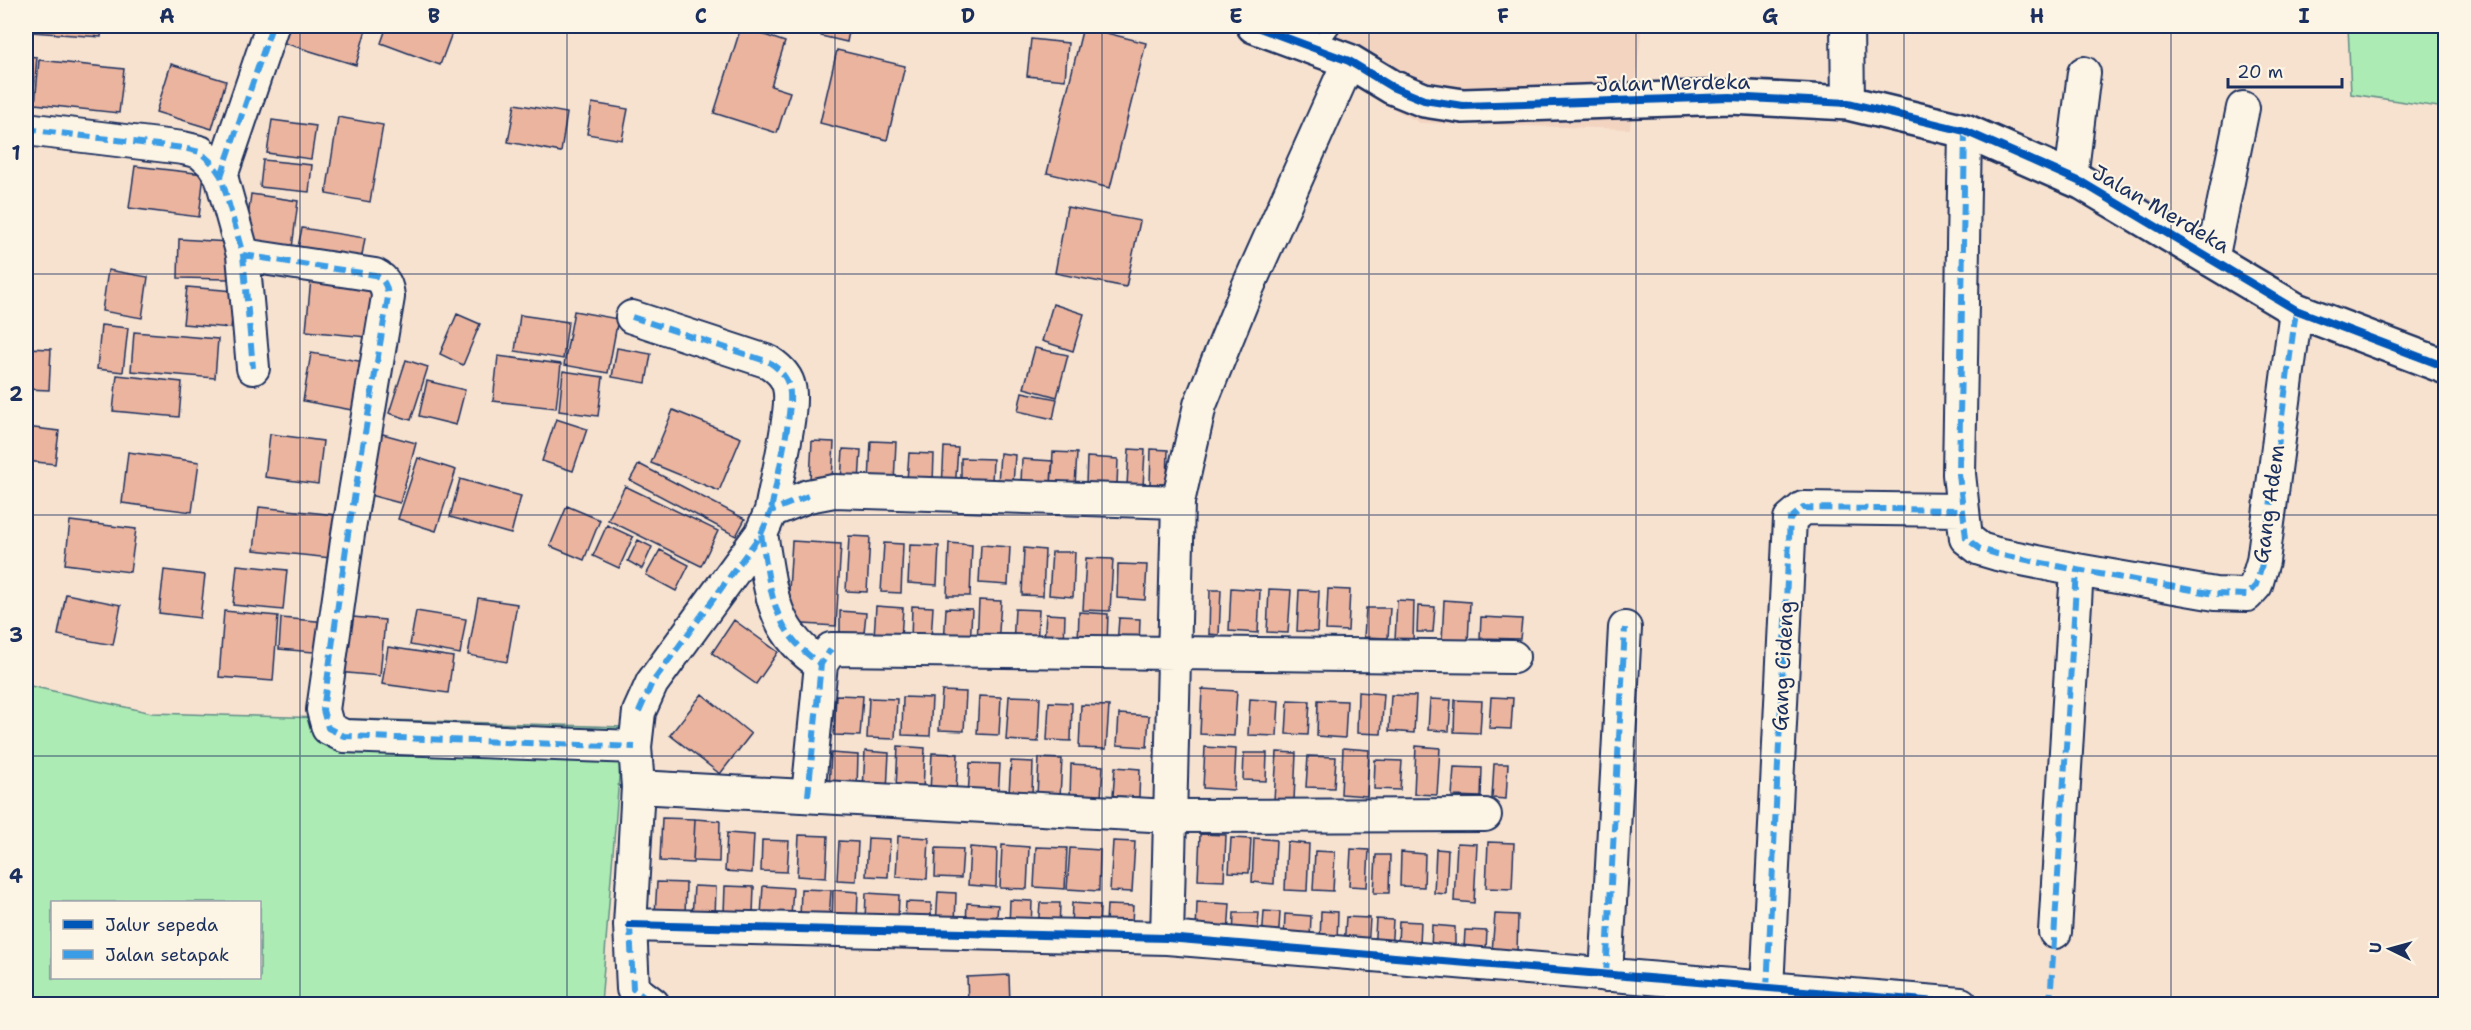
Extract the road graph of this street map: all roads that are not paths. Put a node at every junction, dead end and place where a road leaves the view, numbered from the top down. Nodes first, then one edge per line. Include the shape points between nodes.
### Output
1 (272, 26) edge
2 (1254, 26) edge
3 (1847, 26) edge
4 (1324, 37) edge
5 (1349, 61) junction
6 (2084, 73) dead end
7 (1848, 103) junction
8 (2243, 108) dead end
9 (26, 129) edge
10 (1965, 131) junction
11 (221, 176) junction
12 (2071, 178) junction
13 (243, 255) junction
14 (2211, 260) junction
15 (2296, 310) junction
16 (632, 317) dead end
17 (2445, 367) edge
18 (253, 368) dead end
19 (1178, 502) junction
20 (1962, 510) junction
21 (766, 523) junction
22 (2077, 570) junction
23 (1625, 628) dead end
24 (1175, 652) junction
25 (1513, 657) dead end
26 (821, 664) junction
27 (635, 747) junction
28 (638, 787) junction
29 (808, 796) junction
30 (1485, 815) dead end
31 (1168, 816) junction
32 (630, 925) junction
33 (2055, 932) dead end
34 (1167, 938) junction
35 (1606, 975) junction
36 (1767, 989) junction
37 (1871, 1001) edge
38 (653, 1005) edge
39 (1961, 1005) edge

1 - 11 street
2 - 4 street, Jalan Merdeka
3 - 7 street
4 - 5 street, Jalan Merdeka
5 - 7 street, Jalan Merdeka via 1392,87 1424,100 1463,106 1730,98
5 - 19 street via 1200,405
6 - 12 street
7 - 10 street, Jalan Merdeka
8 - 14 street
9 - 11 street via 200,152
10 - 12 street, Jalan Merdeka
10 - 20 street via 1959,474
11 - 13 street
12 - 14 street, Jalan Merdeka
13 - 18 street
13 - 27 street via 375,275 387,287 323,710 328,728 344,736
14 - 15 street, Jalan Merdeka
15 - 17 street, Jalan Merdeka
15 - 22 street, Gang Adem via 2263,561 2256,585 2247,595 2232,596
16 - 21 street via 769,362 779,369 789,386 790,405
19 - 21 street via 834,491 807,496
19 - 24 street
20 - 22 street via 1966,538 1980,549
20 - 36 street, Gang Cideng via 1803,508 1790,519
21 - 26 street via 776,614 803,652
21 - 27 street via 652,683 639,712
22 - 33 street
23 - 35 street
24 - 25 street
24 - 26 street via 848,648 831,649
24 - 31 street
26 - 29 street
27 - 28 street
28 - 29 street
28 - 32 street
29 - 31 street
30 - 31 street
31 - 34 street
32 - 34 street
32 - 38 street via 633,988
34 - 35 street
35 - 36 street
36 - 37 street
37 - 39 street

